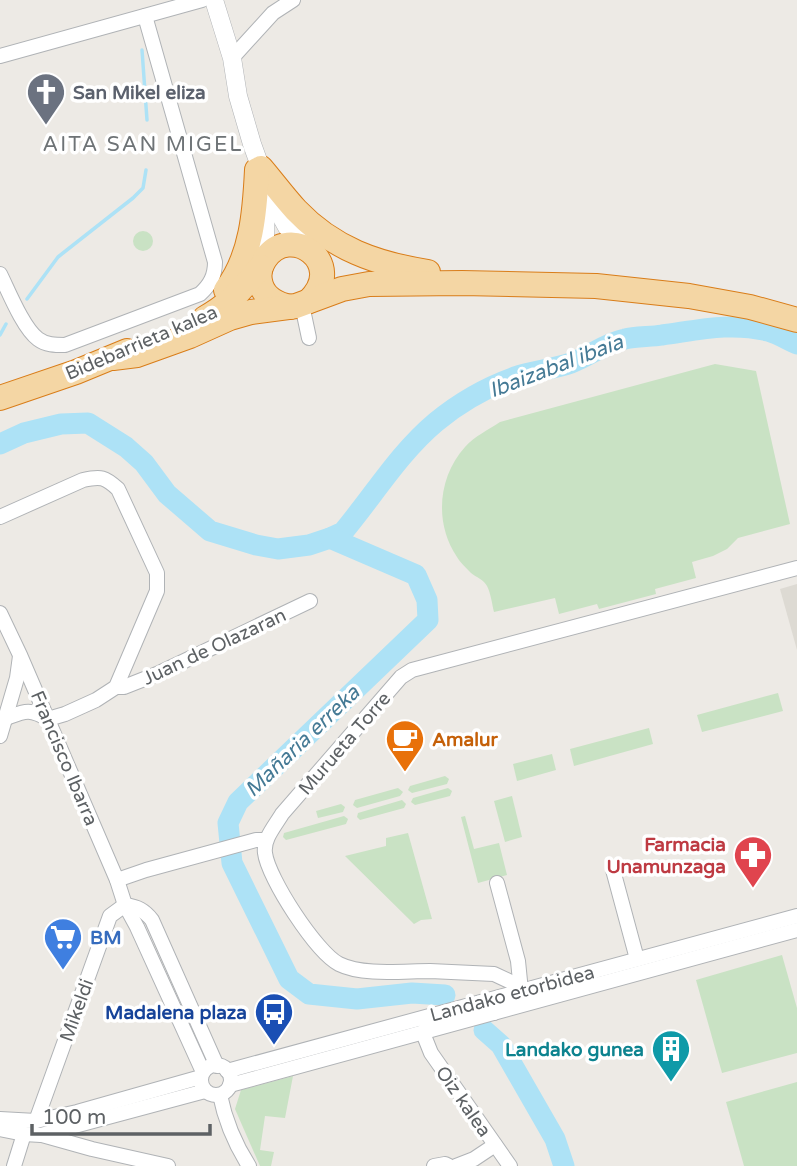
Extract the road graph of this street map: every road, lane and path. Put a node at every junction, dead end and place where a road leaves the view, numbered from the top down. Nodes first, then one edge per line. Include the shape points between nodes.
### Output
1 (202, 0) edge
2 (214, 0) edge
3 (293, 0) edge
4 (145, 16) junction
5 (227, 41) junction
6 (0, 56) edge
7 (232, 58) junction
8 (234, 89) junction
9 (259, 169) junction
10 (313, 253) junction
11 (262, 264) junction
12 (0, 274) edge
13 (462, 283) junction
14 (10, 293) junction
15 (300, 304) junction
16 (0, 306) edge
17 (797, 320) edge
18 (309, 338) dead end
19 (113, 358) junction
20 (3, 399) edge
21 (0, 517) edge
22 (797, 568) edge
23 (310, 601) dead end
24 (0, 614) edge
25 (20, 654) junction
26 (116, 687) junction
27 (6, 719) junction
28 (48, 719) junction
29 (0, 736) edge
30 (261, 840) junction
31 (613, 870) dead end
32 (117, 880) junction
33 (497, 883) dead end
34 (125, 905) junction
35 (797, 916) edge
36 (797, 930) edge
37 (637, 959) junction
38 (521, 991) junction
39 (457, 1008) junction
40 (494, 1013) junction
41 (423, 1032) junction
42 (215, 1079) junction
43 (0, 1119) edge
44 (38, 1128) junction
45 (0, 1129) edge
46 (24, 1134) junction
47 (495, 1145) junction
48 (240, 1159) edge
49 (14, 1166) edge
50 (168, 1166) edge
51 (249, 1166) edge
52 (434, 1166) edge
53 (449, 1166) edge
54 (456, 1166) edge
55 (510, 1166) edge

1 - 4 street
1 - 5 street
1 - 8 street
2 - 5 street
3 - 7 street via 273,12
4 - 6 street
4 - 14 street via 215,262 208,287 65,345 38,339
5 - 7 street
7 - 8 street
8 - 9 street
9 - 10 street via 288,226
9 - 11 street via 265,207
9 - 13 highway via 297,211 340,245 370,259 438,273
9 - 19 highway via 250,237 242,263 221,297 194,316 151,332
10 - 11 highway via 301,246 279,246
10 - 13 highway via 369,274
10 - 15 highway via 320,265 321,285
11 - 15 highway via 259,276 265,294 280,305
11 - 19 highway, Bidebarrieta kalea via 222,309
12 - 14 street
13 - 15 highway via 369,284
13 - 17 highway via 596,286 689,296
14 - 16 street
15 - 18 street
15 - 19 highway via 230,318 137,355
19 - 20 highway, Bidebarrieta kalea
21 - 26 street, Juan de Olazaran via 83,480 98,477 118,489 159,581
22 - 30 street, Murueta Torre via 412,670 401,677
23 - 26 street, Juan de Olazaran via 157,674
24 - 25 street, Francisco Ibarra
25 - 27 street
25 - 28 street, Francisco Ibarra
26 - 28 street, Juan de Olazaran
27 - 28 street via 27,710
27 - 29 street
28 - 32 street, Francisco Ibarra
30 - 32 street
30 - 38 street via 282,894 323,951 338,964 363,971 494,974
31 - 37 street
32 - 34 street, Francisco Ibarra
33 - 38 street
34 - 42 street via 138,907 152,920 208,1042
34 - 44 street, Mikeldi via 110,916
35 - 37 street, Landako etorbidea
36 - 40 street, Landako etorbidea
37 - 38 street, Landako etorbidea
38 - 39 street, Landako etorbidea
38 - 40 street via 518,1000
39 - 41 street via 454,1014 430,1021
39 - 42 street, Landako etorbidea
40 - 41 street, Landako etorbidea
41 - 42 street, Landako etorbidea
41 - 47 street, Oiz kalea via 430,1053
42 - 44 street, Landako etorbidea via 77,1112
42 - 48 street
43 - 44 street, Landako etorbidea
44 - 46 street, Landako etorbidea
44 - 50 street via 92,1149
45 - 46 street, Landako etorbidea
46 - 49 street
47 - 54 street
47 - 55 street, Oiz kalea
48 - 51 street
52 - 53 street

